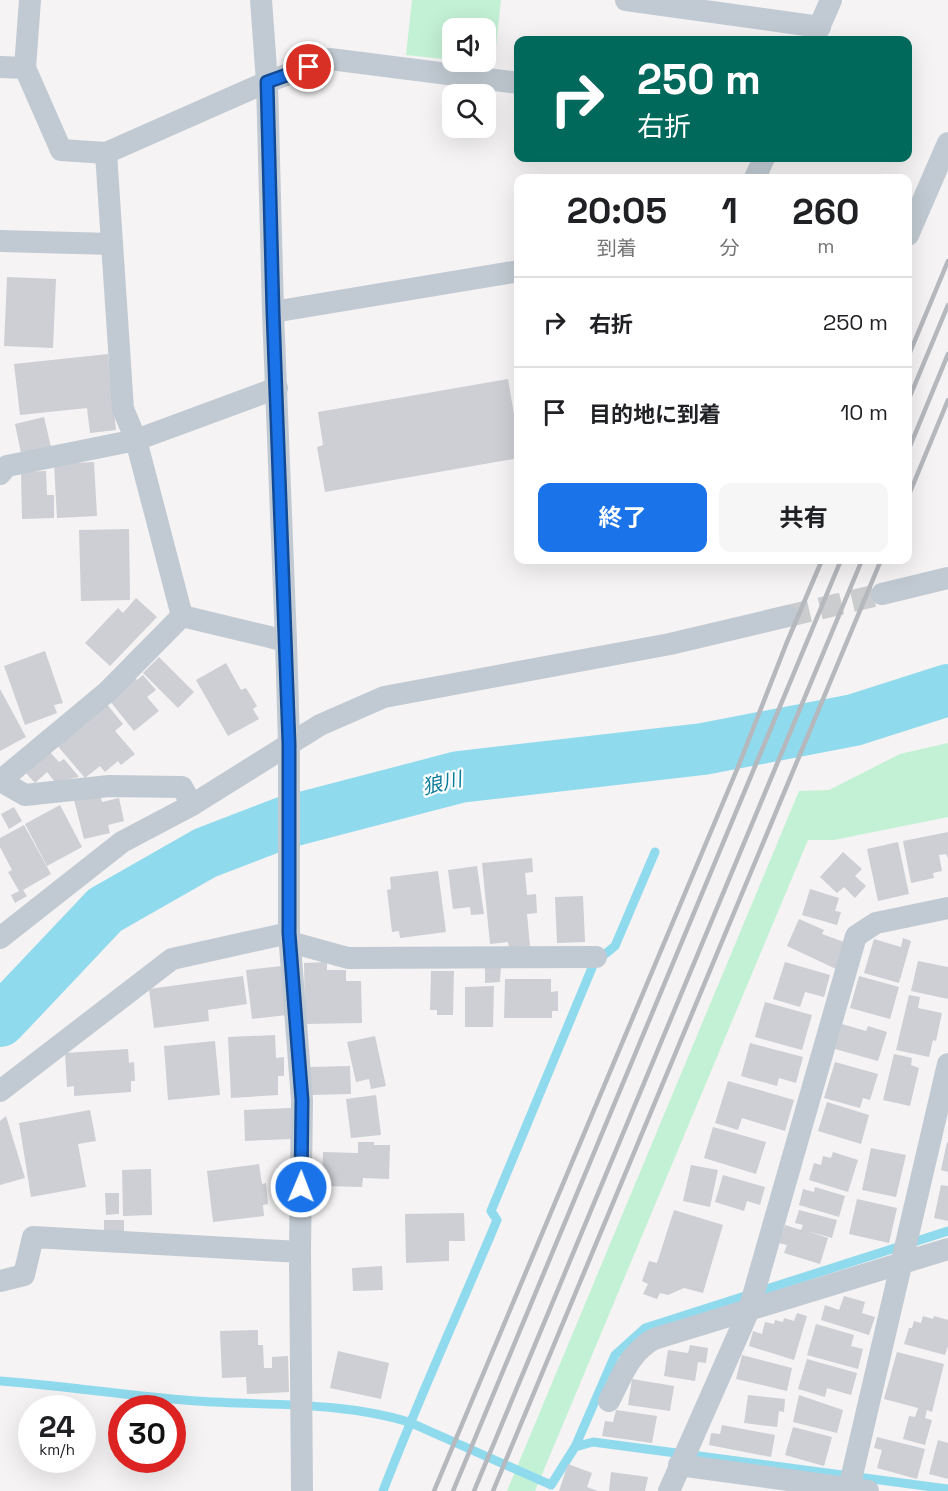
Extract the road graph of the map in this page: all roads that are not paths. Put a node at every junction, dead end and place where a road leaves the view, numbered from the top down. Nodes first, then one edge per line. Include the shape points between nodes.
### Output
1 (30, 0) edge
2 (261, 0) edge
3 (626, 0) edge
4 (831, 0) edge
5 (817, 34) edge
6 (0, 67) edge
7 (25, 68) junction
8 (267, 82) junction
9 (514, 82) edge
10 (948, 143) edge
11 (106, 153) junction
12 (912, 226) edge
13 (0, 241) edge
14 (112, 244) junction
15 (514, 272) edge
16 (273, 312) junction
17 (277, 388) junction
18 (136, 440) junction
19 (0, 474) edge
20 (948, 578) edge
21 (882, 594) tunnel mouth
22 (182, 616) junction
23 (788, 616) tunnel mouth
24 (286, 641) junction
25 (289, 744) junction
26 (0, 781) edge
27 (192, 806) junction
28 (948, 908) edge
29 (0, 938) edge
30 (290, 938) junction
31 (596, 957) dead end
32 (948, 1064) edge
33 (0, 1091) edge
34 (948, 1249) edge
35 (300, 1252) junction
36 (901, 1263) junction
37 (0, 1281) edge
38 (749, 1310) junction
39 (609, 1401) dead end
40 (679, 1465) junction
41 (858, 1490) edge
42 (302, 1491) edge
43 (669, 1491) edge

1 - 7 street
2 - 8 street
3 - 5 street
4 - 5 street
6 - 7 street
7 - 11 street via 61,150
8 - 9 street via 330,59
8 - 11 street
8 - 16 street
10 - 12 street
11 - 14 street
13 - 14 street
14 - 18 street via 123,409
15 - 16 street
16 - 17 street
17 - 18 street
17 - 24 street
18 - 19 street via 7,466
18 - 22 street
20 - 21 street
22 - 24 street
22 - 26 street via 107,692
23 - 25 street via 670,645 384,698 320,725
24 - 25 street
25 - 27 street
25 - 30 street
26 - 27 street via 25,795 109,786 182,787
27 - 29 street via 122,842
28 - 38 street via 876,924 856,936
30 - 31 street via 348,958
30 - 33 street via 172,959
30 - 35 street via 302,1100
32 - 36 street
34 - 36 street
35 - 37 street via 33,1237 24,1275
35 - 42 street
36 - 38 street
36 - 41 street
38 - 39 street via 642,1346
38 - 40 street
40 - 41 street
40 - 43 street

